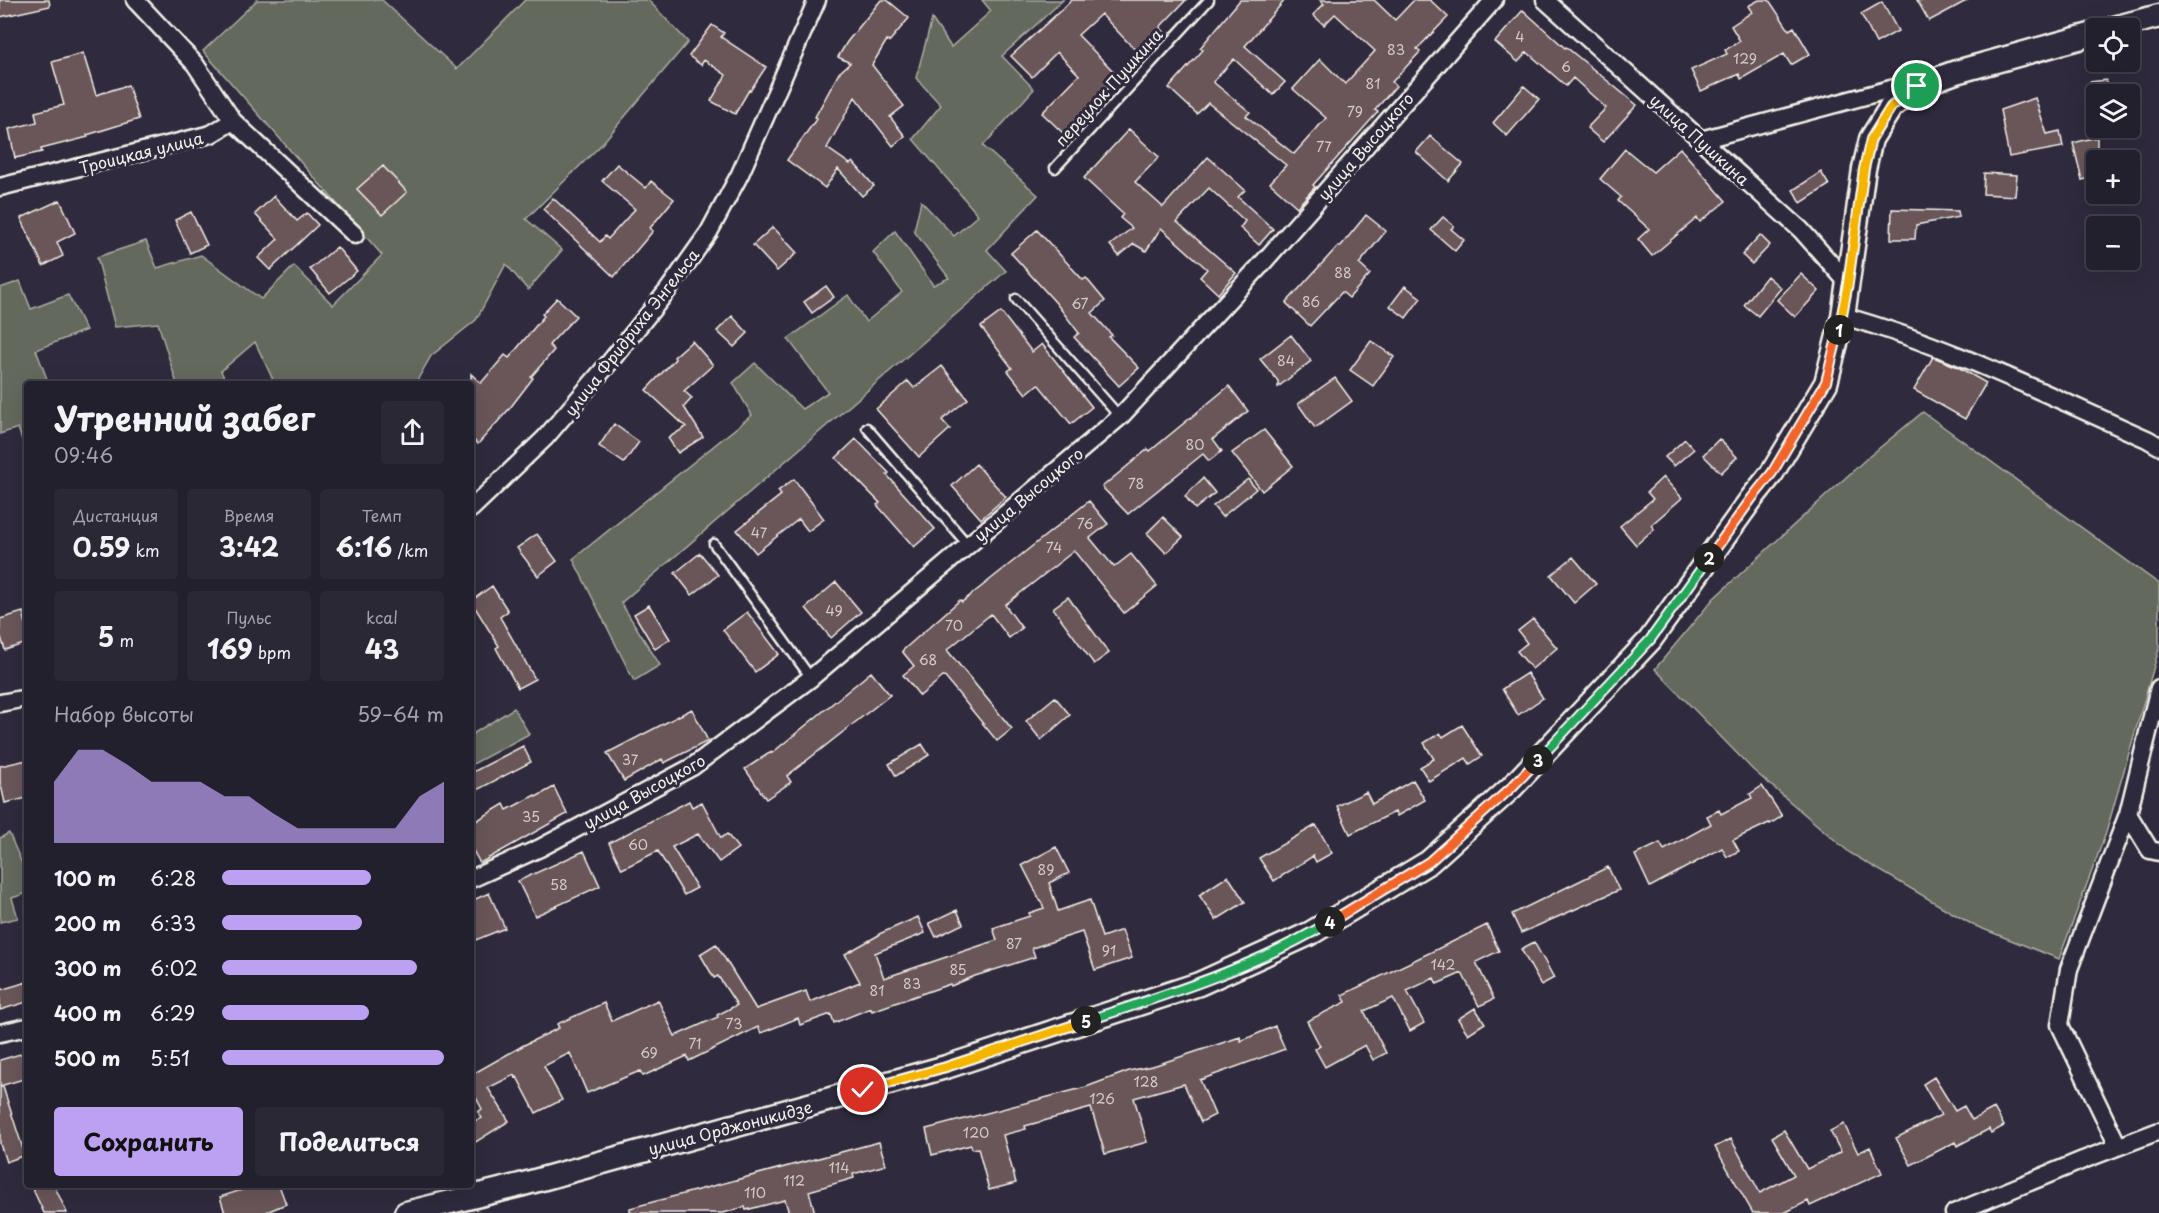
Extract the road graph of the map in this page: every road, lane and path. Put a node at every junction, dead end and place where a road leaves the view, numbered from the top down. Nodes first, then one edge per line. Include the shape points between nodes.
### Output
1 (135, 0) edge
2 (817, 0) edge
3 (1209, 0) edge
4 (1494, 0) edge
5 (1545, 0) edge
6 (2159, 16) edge
7 (2140, 21) edge
8 (2086, 36) edge
9 (1956, 72) junction
10 (233, 121) junction
11 (1701, 140) junction
12 (1055, 168) dead end
13 (0, 187) edge
14 (355, 235) dead end
15 (1848, 283) junction
16 (1016, 299) dead end
17 (1843, 316) junction
18 (1120, 417) junction
19 (867, 428) dead end
20 (2159, 446) edge
21 (474, 506) edge
22 (714, 544) dead end
23 (968, 544) junction
24 (811, 678) junction
25 (2159, 688) edge
26 (24, 699) edge
27 (0, 703) edge
28 (2128, 814) junction
29 (2159, 852) edge
30 (474, 878) edge
31 (24, 1028) edge
32 (0, 1033) edge
33 (2159, 1131) edge
34 (2118, 1146) junction
35 (406, 1213) edge
36 (1954, 1213) edge

1 - 10 street via 195,64
2 - 21 street, улица Фридриха Энгельса via 740,174 709,232 661,299 545,438
3 - 12 lane, переулок Пушкина
4 - 18 street, улица Высоцкого via 1260,266
5 - 11 street, улица Пушкина
6 - 7 main road
8 - 9 main road, улица Орджоникидзе
9 - 11 street
9 - 15 main road, улица Орджоникидзе via 1917,86 1891,107 1871,139
10 - 13 street, Троицкая улица via 211,134
10 - 14 street
11 - 15 street, улица Пушкина via 1801,230
15 - 17 main road, улица Орджоникидзе
16 - 18 lane
17 - 20 street via 1941,348
17 - 35 main road, улица Орджоникидзе via 1826,382 1778,463 1650,640 1512,787 1429,862 1311,933 1199,984 946,1067
18 - 23 street, улица Высоцкого
19 - 23 lane
22 - 24 lane
23 - 24 street, улица Высоцкого
24 - 30 street, улица Высоцкого via 692,768 540,848
25 - 28 street
26 - 27 street
28 - 29 street via 2150,850
28 - 34 street via 2069,969 2060,1025
31 - 32 street
33 - 34 street
34 - 36 street

